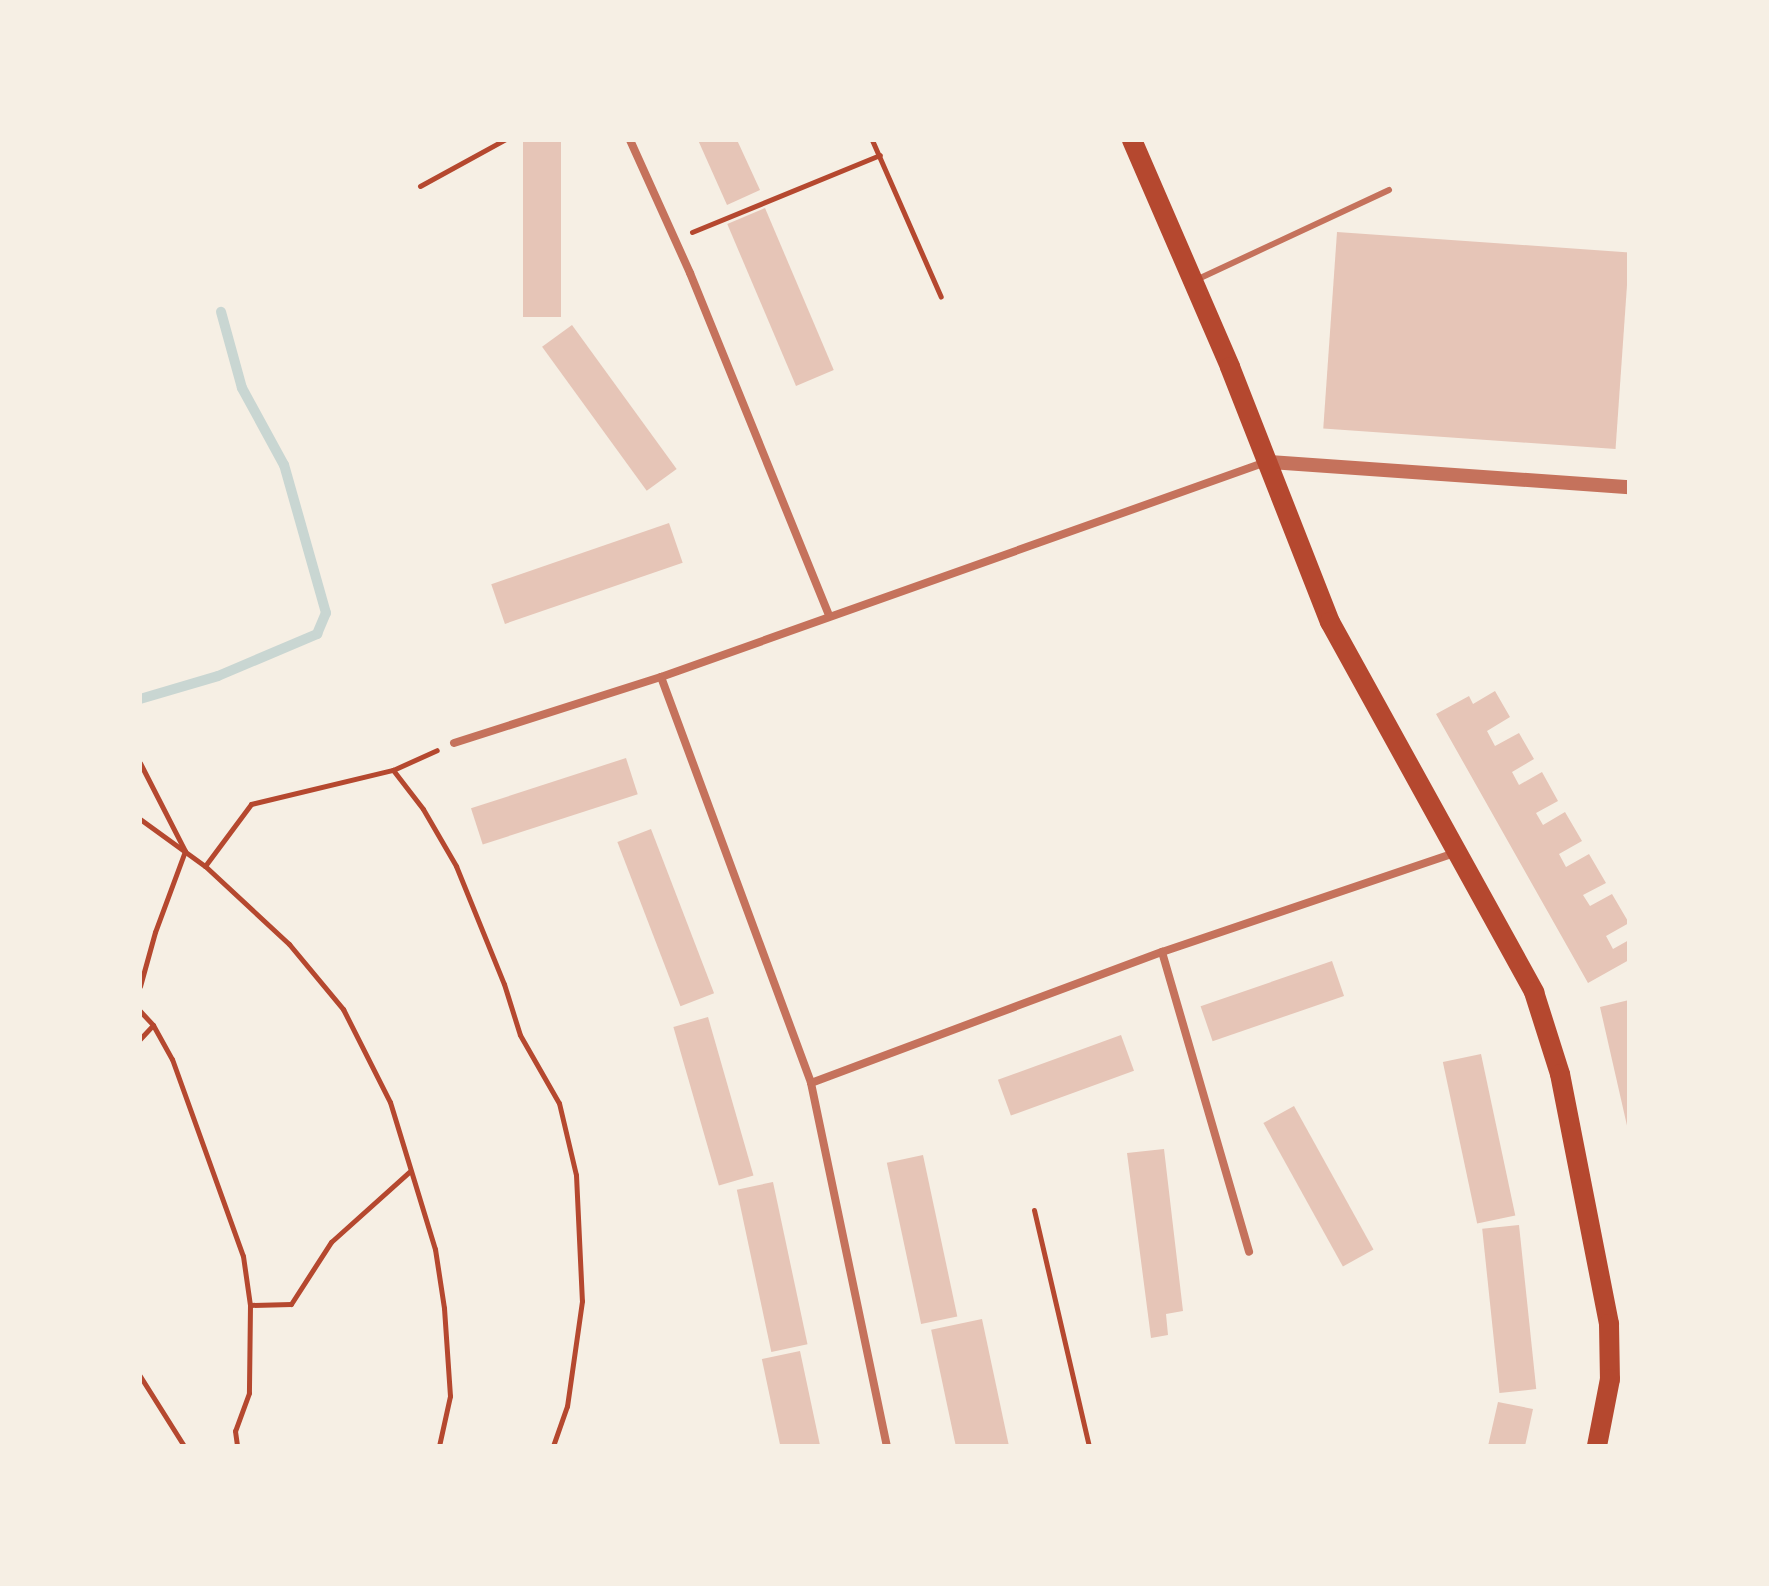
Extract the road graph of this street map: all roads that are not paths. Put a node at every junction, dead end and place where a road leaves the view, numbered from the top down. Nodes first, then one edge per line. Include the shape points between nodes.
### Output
1 (630, 140) edge
2 (1132, 140) edge
3 (1389, 190) dead end
4 (1194, 281) junction
5 (1269, 462) junction
6 (1629, 487) edge
7 (829, 616) junction
8 (661, 677) junction
9 (454, 743) road end
10 (1459, 852) junction
11 (1162, 952) junction
12 (811, 1083) junction
13 (1249, 1252) dead end
14 (887, 1446) edge
15 (1597, 1446) edge

1 - 7 street
2 - 4 main road
3 - 4 lane
4 - 5 main road
5 - 6 street
5 - 7 street
5 - 10 main road via 1330,622
7 - 8 street
8 - 9 street
8 - 12 street
10 - 11 street
10 - 15 main road via 1534,992 1560,1074 1609,1324 1610,1379
11 - 12 street
11 - 13 street
12 - 14 street

